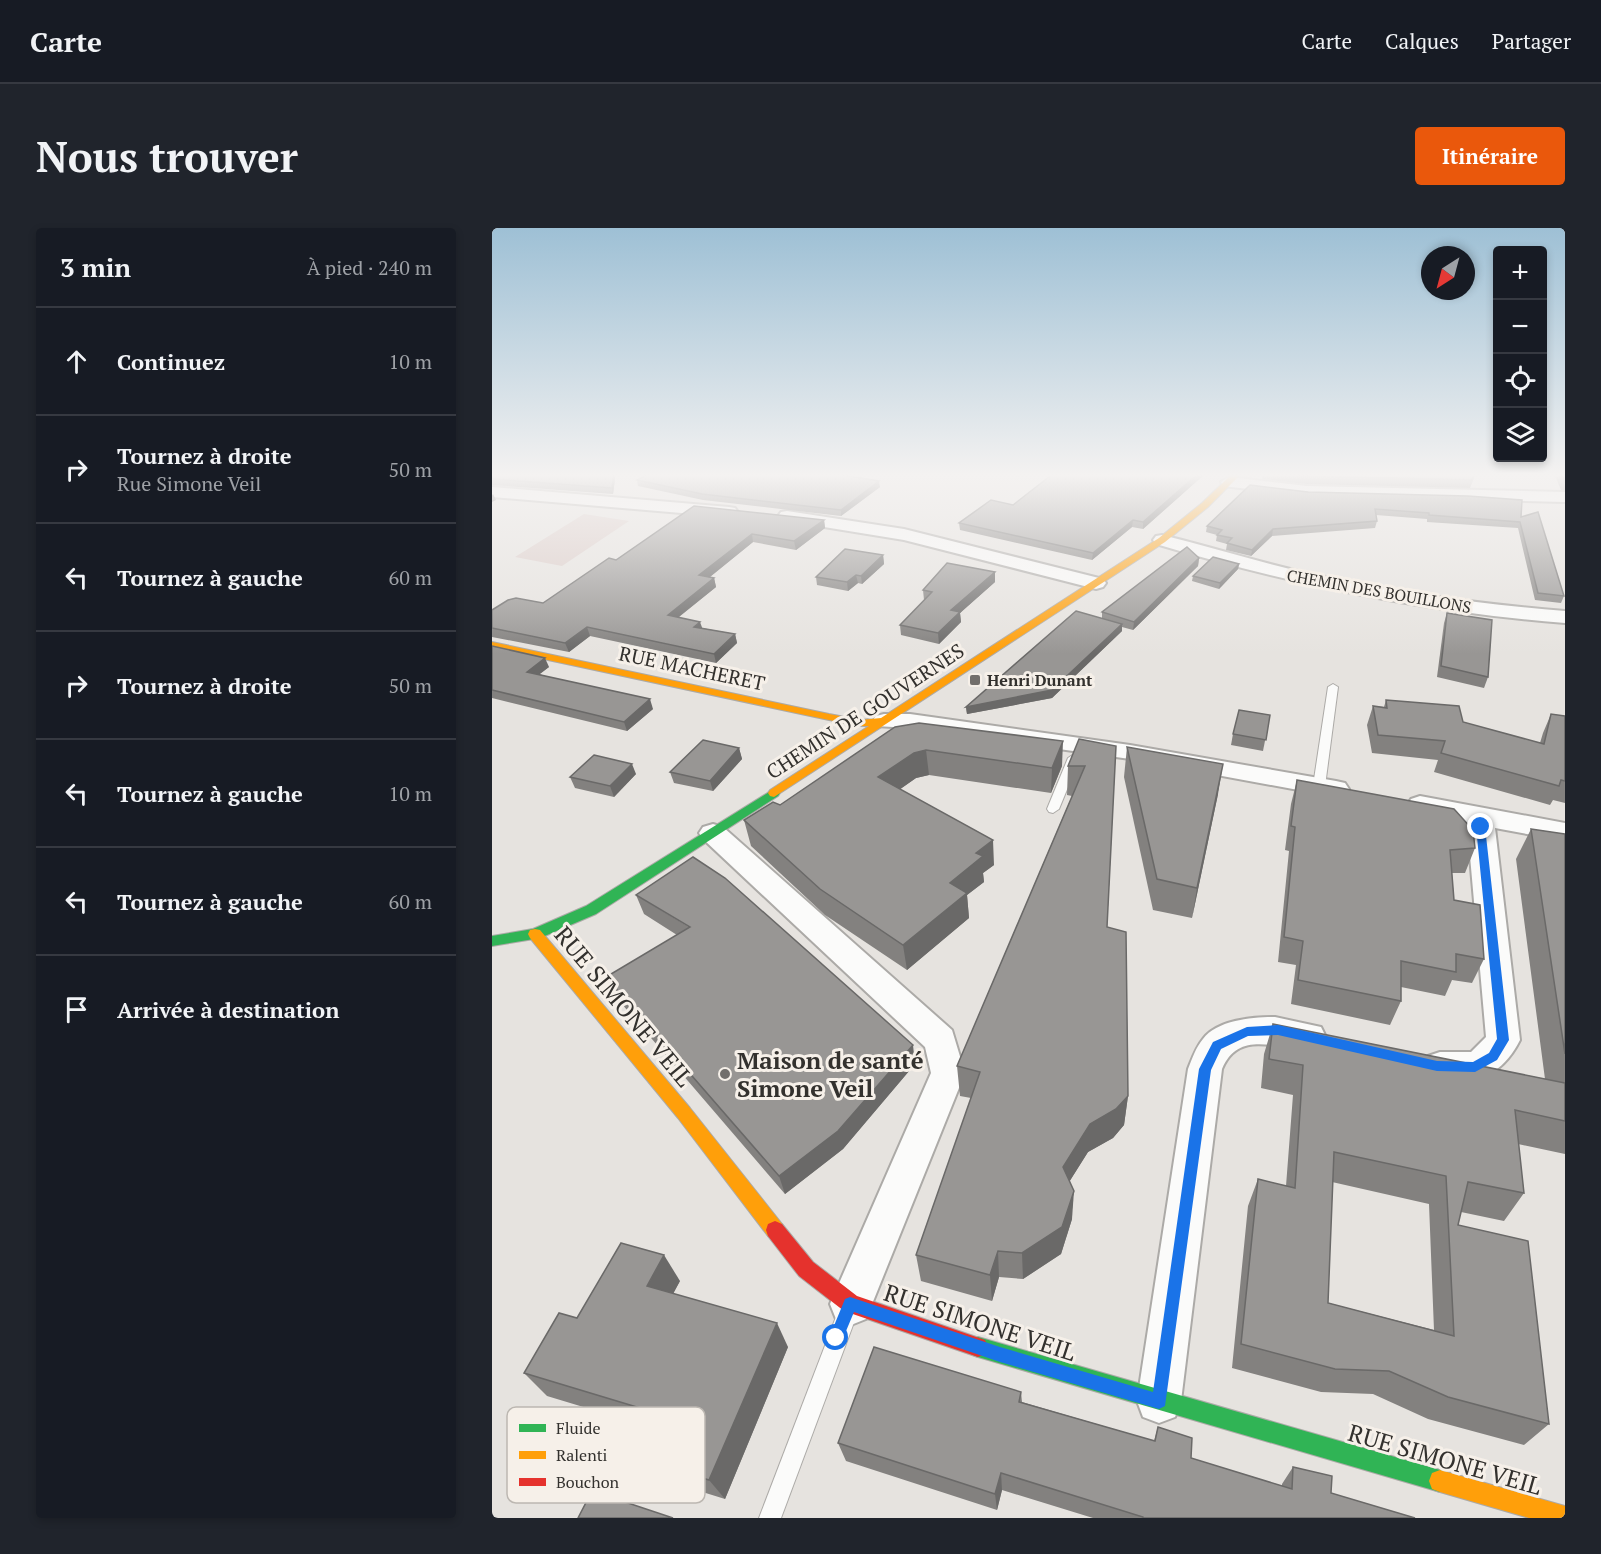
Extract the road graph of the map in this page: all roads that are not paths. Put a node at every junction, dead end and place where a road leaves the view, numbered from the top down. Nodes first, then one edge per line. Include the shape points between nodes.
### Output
1 (898, 533) edge
2 (1170, 533) edge
3 (1162, 540) junction
4 (1096, 583) junction
5 (1565, 617) edge
6 (492, 645) edge
7 (1333, 687) dead end
8 (884, 721) junction
9 (1079, 745) junction
10 (1319, 786) junction
11 (1365, 794) edge
12 (1399, 801) edge
13 (1053, 809) dead end
14 (1480, 816) junction
15 (1564, 832) edge
16 (713, 833) junction
17 (535, 934) junction
18 (492, 941) edge
19 (1335, 1043) edge
20 (1414, 1060) edge
21 (850, 1304) junction
22 (1159, 1401) junction
23 (1565, 1517) edge
24 (770, 1518) edge

1 - 4 street
2 - 3 street, CHEMIN DE GOUVERNES
3 - 4 street, CHEMIN DE GOUVERNES
3 - 5 street, CHEMIN DES BOUILLONS via 1308,581 1494,611
4 - 8 street, CHEMIN DE GOUVERNES
6 - 8 street, RUE MACHERET via 829,717 861,723
7 - 10 lane
8 - 9 street via 910,721
8 - 16 street, CHEMIN DE GOUVERNES
9 - 10 street
9 - 13 lane
10 - 11 street
12 - 14 street
14 - 15 street
14 - 20 street via 1503,1040 1493,1056 1475,1067 1437,1066
16 - 17 street, CHEMIN DE GOUVERNES via 591,909
16 - 21 street via 940,1040 948,1073
17 - 18 street, CHEMIN DE GOUVERNES
17 - 21 street, RUE SIMONE VEIL via 684,1113 806,1269
19 - 22 street via 1278,1030 1247,1032 1217,1045 1205,1069
21 - 22 street, RUE SIMONE VEIL via 1000,1355
21 - 24 lane
22 - 23 street, RUE SIMONE VEIL

